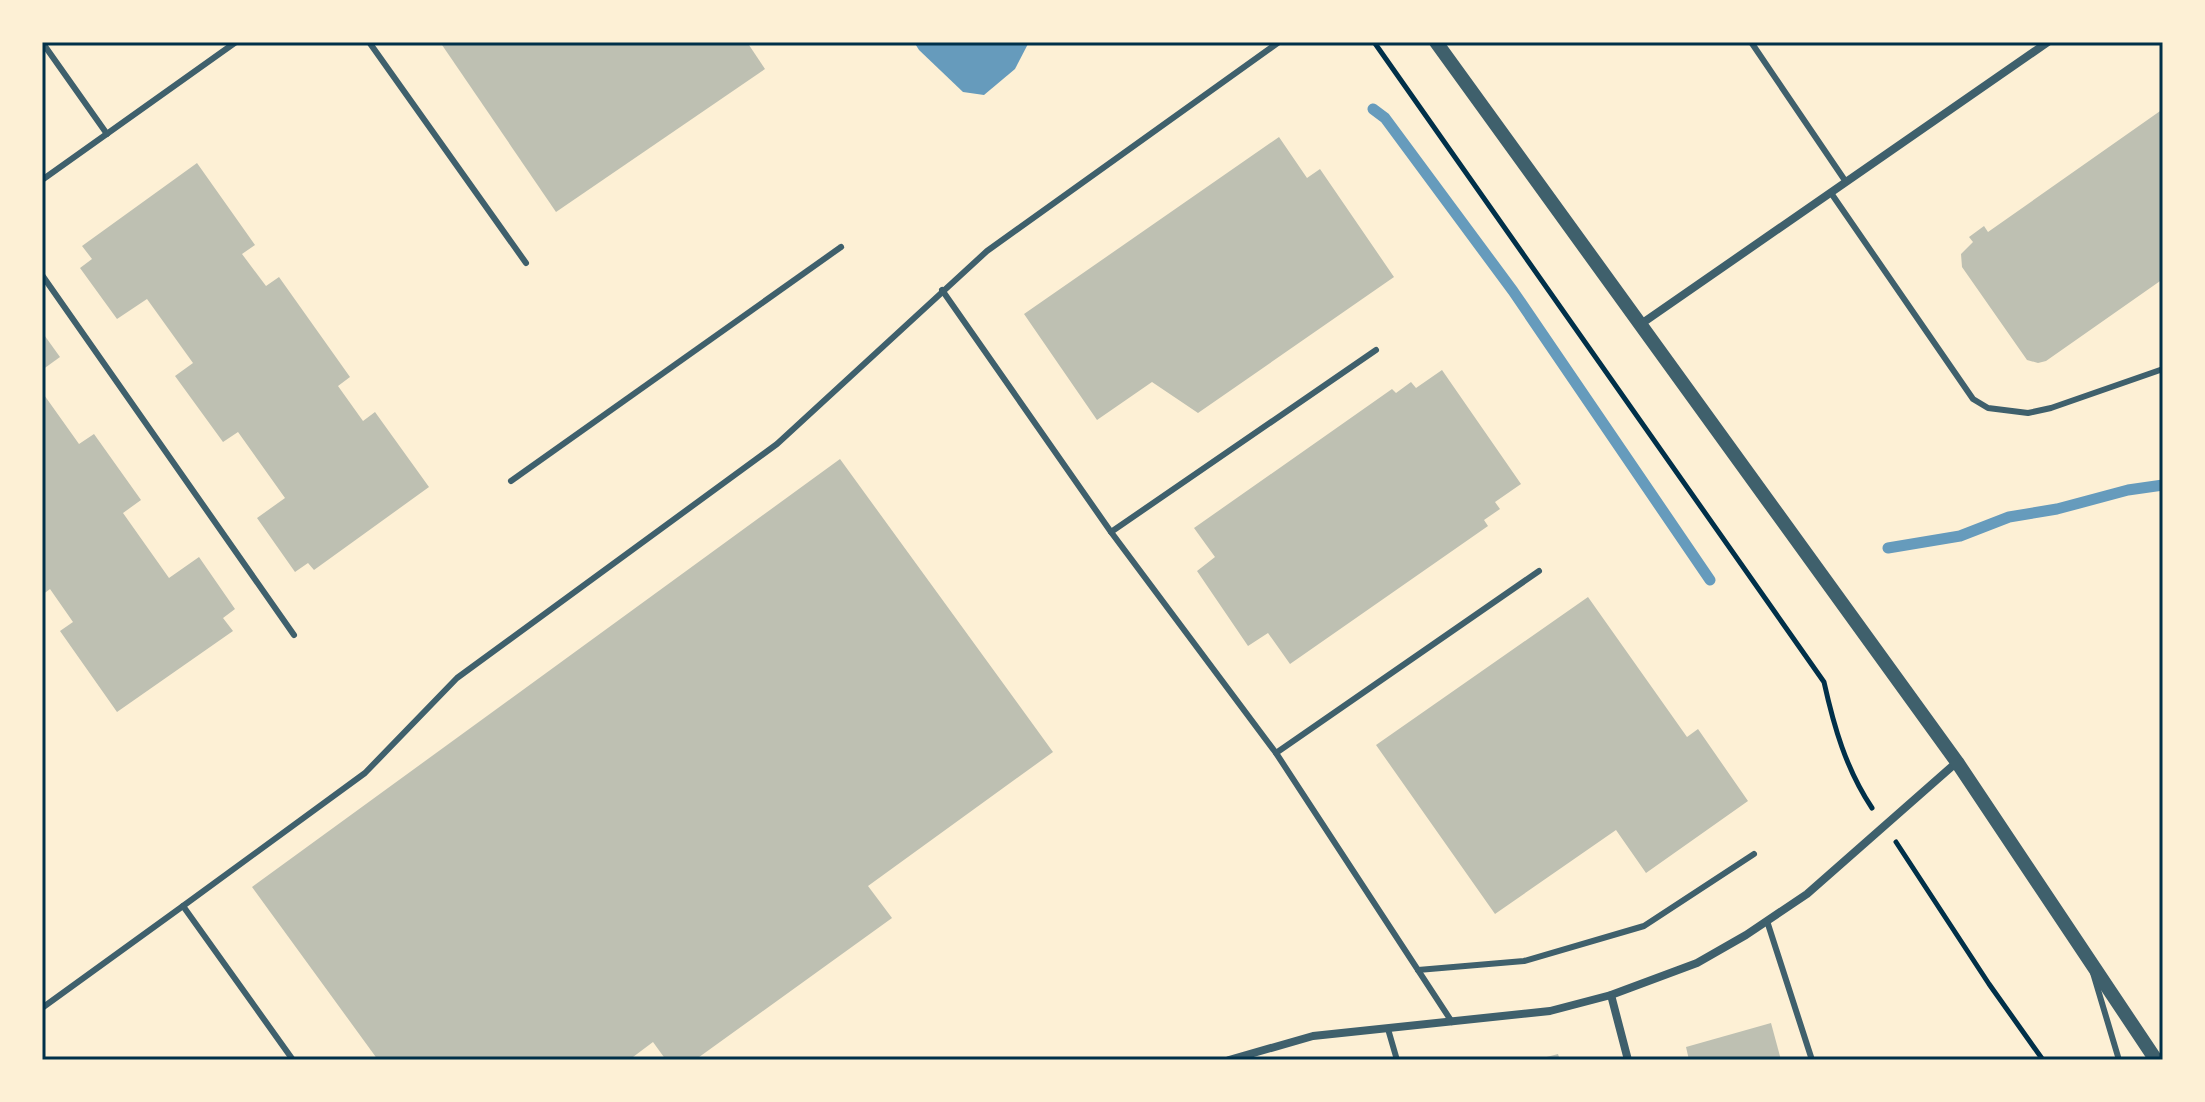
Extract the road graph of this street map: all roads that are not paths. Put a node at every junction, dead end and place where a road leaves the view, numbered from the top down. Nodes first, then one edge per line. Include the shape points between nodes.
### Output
1 (42, 42) edge
2 (236, 42) edge
3 (369, 42) edge
4 (1279, 42) edge
5 (1436, 42) edge
6 (1751, 42) edge
7 (2048, 42) edge
8 (107, 134) junction
9 (42, 180) edge
10 (1846, 182) junction
11 (1831, 193) junction
12 (841, 247) dead end
13 (526, 263) dead end
14 (42, 275) edge
15 (942, 290) junction
16 (1641, 324) junction
17 (1376, 350) dead end
18 (2163, 369) edge
19 (511, 481) dead end
20 (1111, 532) junction
21 (1539, 571) dead end
22 (294, 635) dead end
23 (1276, 753) junction
24 (1957, 762) junction
25 (1754, 854) dead end
26 (183, 906) junction
27 (1767, 921) junction
28 (2088, 959) junction
29 (1418, 970) junction
30 (1611, 995) junction
31 (42, 1008) edge
32 (1452, 1022) junction
33 (1388, 1029) junction
34 (293, 1060) edge
35 (1229, 1060) edge
36 (1397, 1060) edge
37 (1628, 1060) edge
38 (1812, 1060) edge
39 (2119, 1060) edge
40 (2156, 1060) edge

1 - 8 lane
2 - 8 lane
3 - 13 lane
4 - 15 lane via 987,251
5 - 16 street
6 - 10 lane
7 - 10 street
8 - 9 lane
10 - 11 street
11 - 16 street
11 - 18 lane via 1973,399 1988,408 2028,413 2051,408
12 - 19 lane
14 - 22 lane
15 - 20 lane
15 - 26 lane via 777,444 457,678 365,773
16 - 24 street
17 - 20 lane
20 - 23 lane
21 - 23 lane
23 - 29 lane
24 - 27 street via 1807,894
24 - 28 street
25 - 29 lane via 1644,926 1524,961
26 - 31 lane
26 - 34 lane
27 - 30 street via 1697,963
27 - 38 lane
28 - 39 lane
28 - 40 street
29 - 32 lane
30 - 32 street via 1550,1011
30 - 37 street
32 - 33 street
33 - 35 street via 1313,1036
33 - 36 lane

